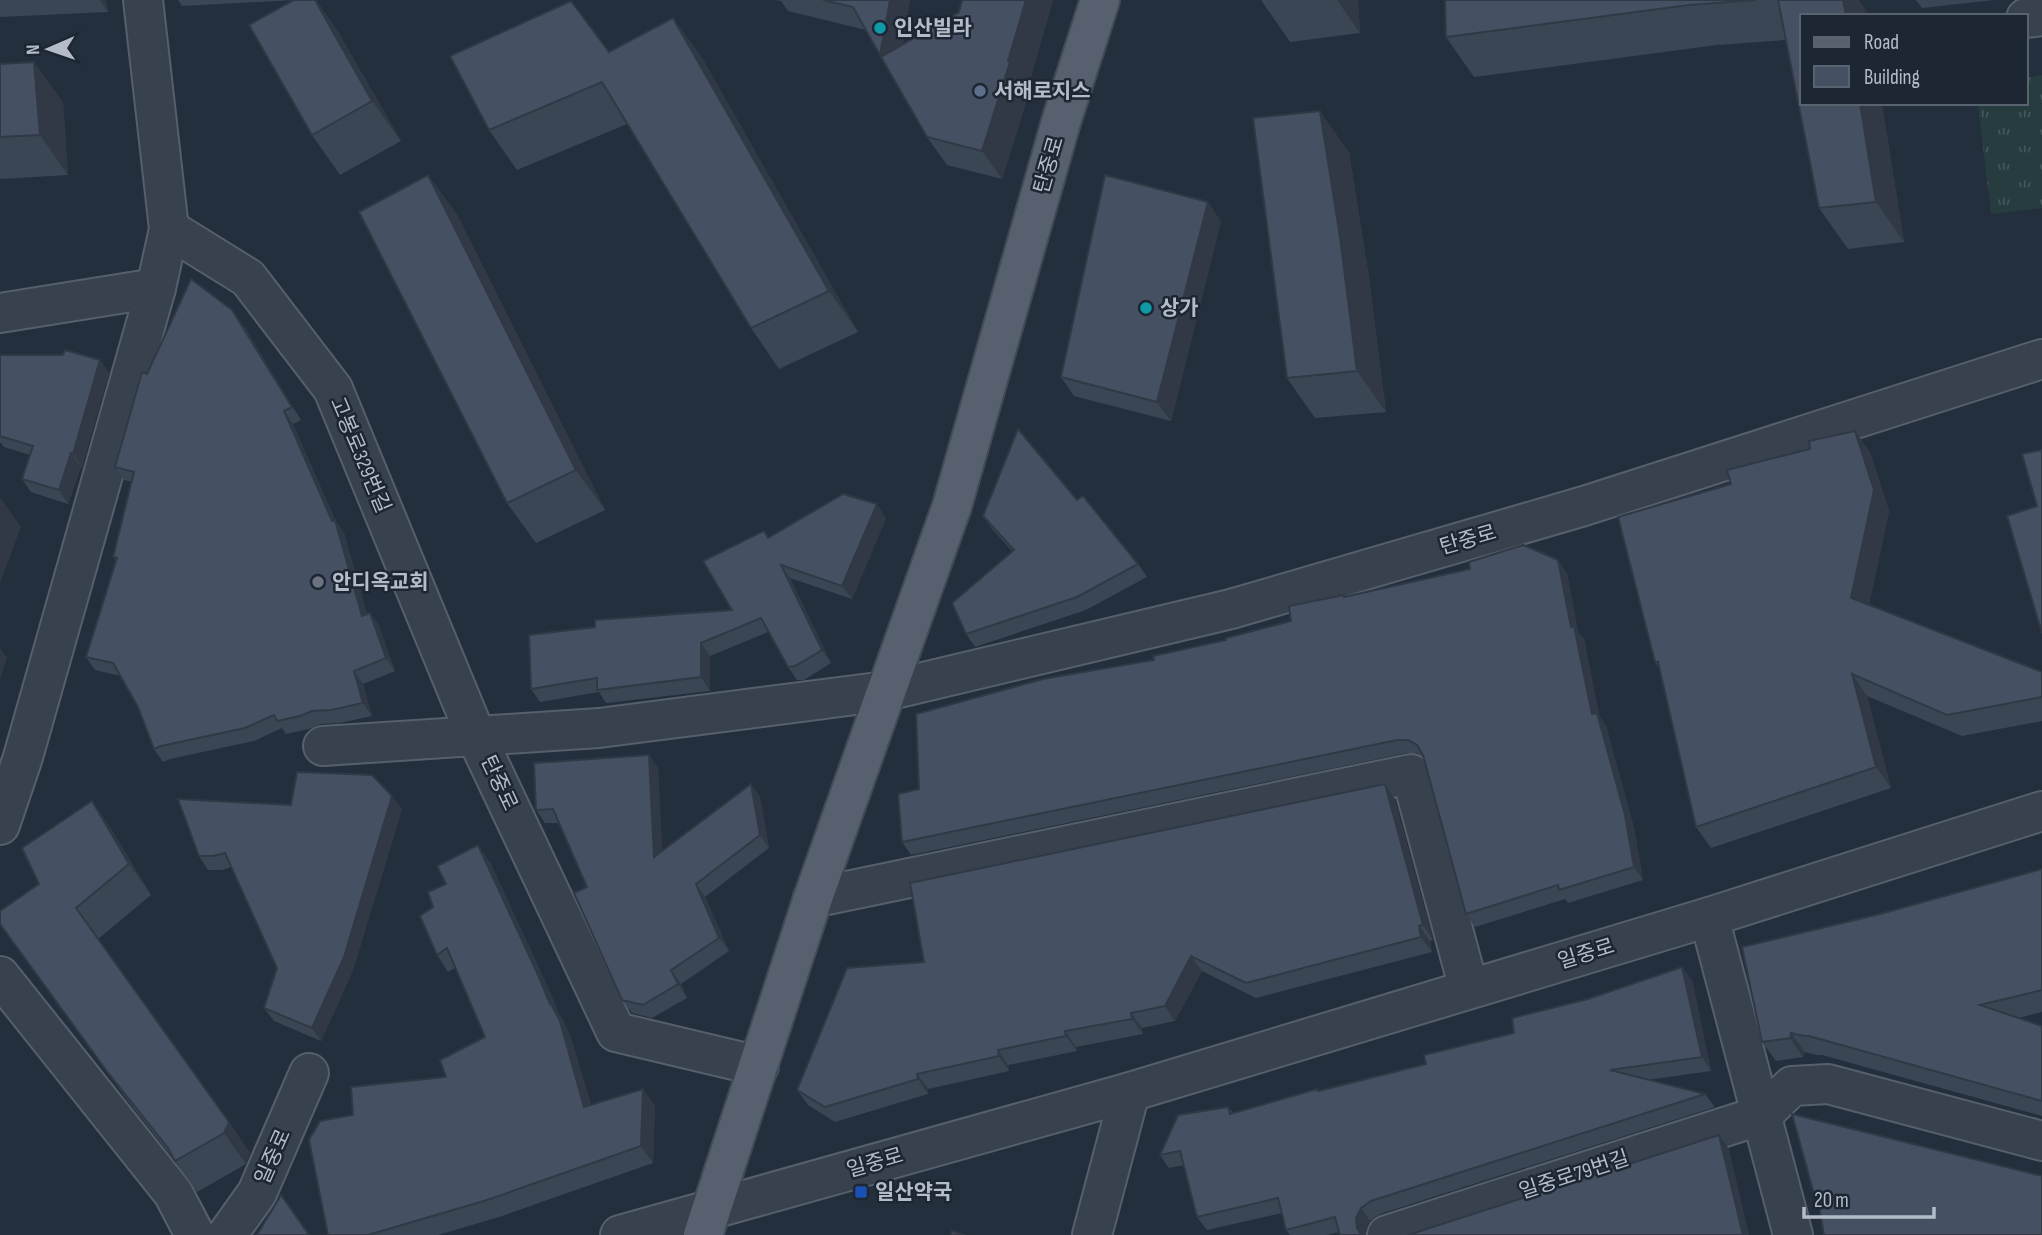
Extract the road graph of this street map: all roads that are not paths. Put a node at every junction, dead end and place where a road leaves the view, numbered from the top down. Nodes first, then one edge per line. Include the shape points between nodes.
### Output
1 (143, 0) edge
2 (1100, 0) edge
3 (169, 229) junction
4 (156, 288) junction
5 (0, 313) edge
6 (2042, 359) edge
7 (886, 691) junction
8 (476, 736) junction
9 (323, 746) dead end
10 (11, 754) edge
11 (2042, 811) edge
12 (0, 825) edge
13 (813, 898) junction
14 (1709, 917) junction
15 (0, 976) edge
16 (1469, 989) junction
17 (759, 1066) junction
18 (309, 1073) dead end
19 (1129, 1092) junction
20 (1762, 1115) junction
21 (2042, 1141) edge
22 (708, 1222) edge
23 (195, 1235) edge
24 (227, 1235) edge
25 (620, 1235) edge
26 (1092, 1235) edge
27 (1387, 1235) edge
28 (1793, 1235) edge

1 - 3 street
2 - 7 main road, 탄중로 via 952,506
3 - 4 street
3 - 8 street, 고봉로329번길 via 248,278 332,389
4 - 5 street
4 - 10 street
6 - 7 street, 탄중로 via 1584,506 1257,602
7 - 8 street, 탄중로 via 599,729
7 - 13 main road, 탄중로
8 - 9 street
8 - 17 street, 탄중로 via 616,1032
10 - 12 street
11 - 14 street, 일중로
13 - 16 street via 1411,774
13 - 17 main road, 탄중로
14 - 16 street, 일중로
14 - 20 street
15 - 23 street via 173,1193
16 - 19 street, 일중로
17 - 22 main road, 탄중로
18 - 24 street, 일중로 via 257,1193
19 - 22 street, 일중로
19 - 26 street
20 - 21 street, 일중로79번길 via 1792,1086 1828,1084
20 - 27 street, 일중로79번길
20 - 28 street
22 - 25 street, 일중로

